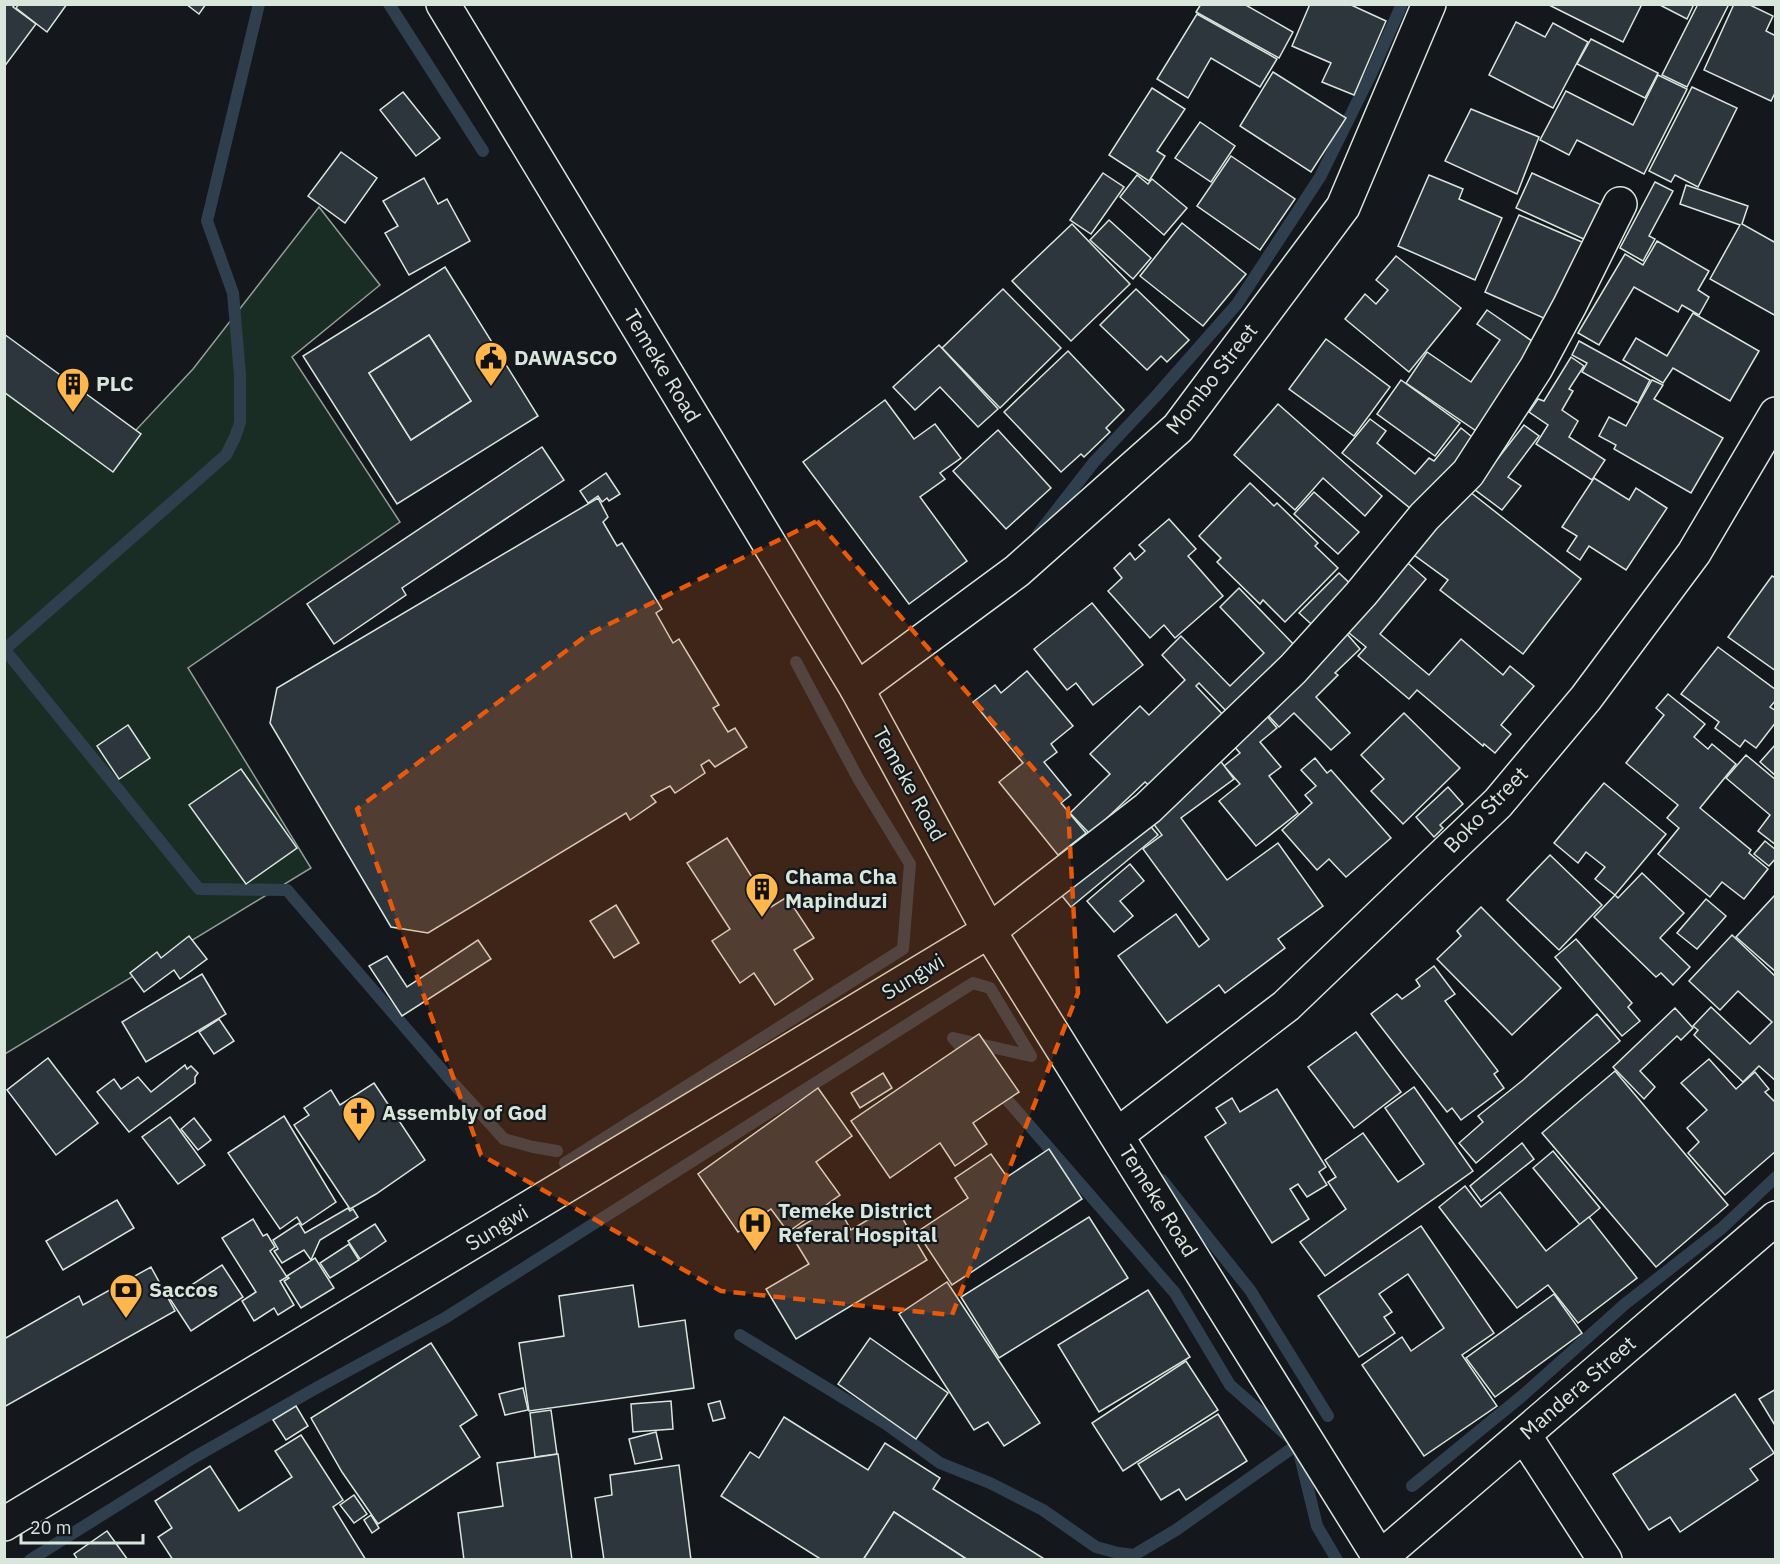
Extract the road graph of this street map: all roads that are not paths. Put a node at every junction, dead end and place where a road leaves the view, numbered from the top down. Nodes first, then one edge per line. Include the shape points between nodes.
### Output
1 (443, 4) edge
2 (1430, 4) edge
3 (1620, 204) dead end
4 (1776, 414) edge
5 (857, 689) junction
6 (989, 931) junction
7 (1118, 1136) junction
8 (1776, 1218) edge
9 (1524, 1435) junction
10 (4, 1524) edge
11 (1381, 1559) edge
12 (1605, 1560) edge

1 - 5 street, Temeke Road
2 - 5 street, Mombo Street via 1343,207 1178,428 1017,571
3 - 6 street, Sungwi via 1536,368 1468,473 1424,517 1293,669 1157,800
4 - 7 street, Boko Street via 1694,553 1586,698 1498,803 1286,1006
5 - 6 street, Temeke Road
6 - 7 street, Temeke Road
6 - 10 street, Sungwi
7 - 11 street, Temeke Road
8 - 9 street, Mandera Street
9 - 11 street, Mandera Street
9 - 12 street

